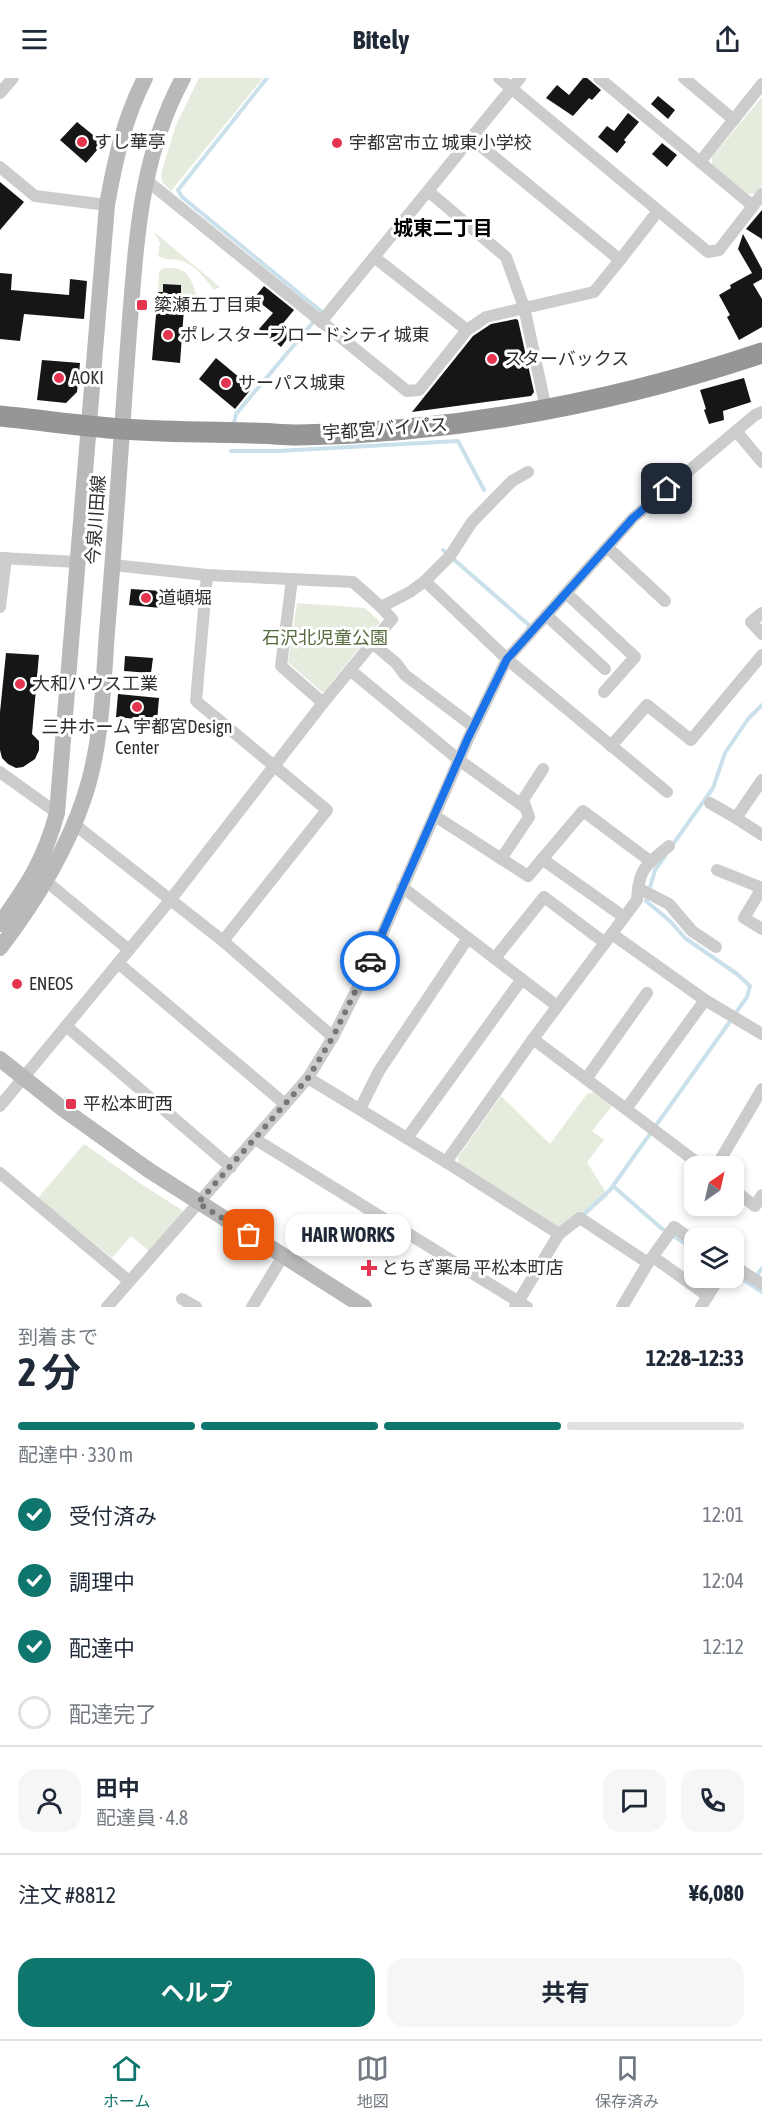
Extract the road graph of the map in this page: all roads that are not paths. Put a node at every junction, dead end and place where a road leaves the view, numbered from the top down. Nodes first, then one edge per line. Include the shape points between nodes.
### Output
1 (13, 78) edge
2 (145, 78) edge
3 (183, 78) edge
4 (499, 78) edge
5 (520, 78) edge
6 (684, 78) edge
7 (602, 79) edge
8 (762, 84) edge
9 (512, 88) junction
10 (0, 93) edge
11 (734, 120) junction
12 (471, 138) junction
13 (700, 162) junction
14 (0, 167) edge
15 (145, 179) junction
16 (428, 191) junction
17 (762, 194) edge
18 (107, 205) junction
19 (753, 206) junction
20 (658, 211) junction
21 (374, 257) junction
22 (620, 260) junction
23 (524, 307) junction
24 (321, 322) junction
25 (467, 330) junction
26 (762, 353) edge
27 (546, 409) junction
28 (762, 412) edge
29 (0, 416) edge
30 (89, 425) junction
31 (122, 429) junction
32 (736, 431) junction
33 (762, 462) edge
34 (528, 471) dead end
35 (607, 547) junction
36 (3, 558) edge
37 (78, 562) junction
38 (113, 565) junction
39 (207, 575) junction
40 (292, 579) junction
41 (424, 581) junction
42 (566, 593) junction
43 (665, 601) dead end
44 (0, 607) edge
45 (381, 607) junction
46 (762, 613) edge
47 (546, 615) junction
48 (762, 634) edge
49 (372, 643) junction
50 (762, 654) edge
51 (507, 659) junction
52 (605, 669) dead end
53 (350, 670) junction
54 (604, 692) dead end
55 (323, 703) junction
56 (474, 727) junction
57 (611, 746) junction
58 (459, 760) junction
59 (275, 765) junction
60 (543, 769) dead end
61 (1, 776) edge
62 (762, 780) edge
63 (667, 792) dead end
64 (710, 803) dead end
65 (526, 808) junction
66 (57, 813) junction
67 (435, 816) junction
68 (736, 818) junction
69 (74, 824) junction
70 (762, 835) edge
71 (669, 846) dead end
72 (501, 859) junction
73 (542, 859) junction
74 (651, 861) junction
75 (717, 870) dead end
76 (46, 881) junction
77 (402, 887) junction
78 (638, 888) junction
79 (762, 888) edge
80 (171, 899) junction
81 (624, 917) junction
82 (0, 924) edge
83 (762, 929) edge
84 (468, 938) junction
85 (608, 938) junction
86 (223, 941) junction
87 (0, 948) edge
88 (716, 948) dead end
89 (129, 950) junction
90 (495, 958) junction
91 (118, 963) junction
92 (522, 979) junction
93 (647, 993) dead end
94 (705, 1000) junction
95 (557, 1006) junction
96 (66, 1026) junction
97 (762, 1034) edge
98 (333, 1037) junction
99 (533, 1039) junction
100 (0, 1059) edge
101 (23, 1078) junction
102 (308, 1078) junction
103 (586, 1079) junction
104 (762, 1089) edge
105 (285, 1104) junction
106 (0, 1106) edge
107 (360, 1109) junction
108 (626, 1109) junction
109 (255, 1138) junction
110 (407, 1138) junction
111 (688, 1156) edge
112 (722, 1156) edge
113 (446, 1162) junction
114 (231, 1167) junction
115 (0, 1173) edge
116 (762, 1195) edge
117 (744, 1198) edge
118 (198, 1203) junction
119 (559, 1234) junction
120 (684, 1234) edge
121 (283, 1256) junction
122 (650, 1260) junction
123 (744, 1272) edge
124 (129, 1281) junction
125 (762, 1284) edge
126 (713, 1288) edge
127 (182, 1299) dead end
128 (705, 1301) edge
129 (520, 1305) edge
130 (107, 1307) edge
131 (196, 1307) edge
132 (252, 1307) edge
133 (364, 1307) edge
134 (621, 1307) edge

1 - 10 street
2 - 18 street, 今泉川田線 via 124,124
3 - 15 street, 今泉川田線 via 161,123
4 - 9 street
5 - 9 street
6 - 11 street
7 - 13 street
8 - 11 street
9 - 12 street
9 - 20 street
11 - 13 street
12 - 16 street
12 - 22 street
13 - 19 street
14 - 18 street via 35,196
15 - 24 street
15 - 31 street, 今泉川田線 via 135,251
16 - 21 street
16 - 23 street via 506,257
17 - 19 street
18 - 30 street, 今泉川田線
19 - 20 street via 719,250 708,252
20 - 22 street
21 - 24 street
21 - 25 street
22 - 23 street via 594,292
23 - 25 street via 486,317
23 - 27 street
24 - 25 street via 407,391 419,390
26 - 27 highway, 宇都宮バイパス via 643,388
27 - 31 highway, 宇都宮バイパス via 444,425 347,433
28 - 32 street
29 - 30 highway, 宇都宮バイパス
30 - 31 highway, 宇都宮バイパス
30 - 37 street, 今泉川田線
31 - 38 street, 今泉川田線
32 - 33 street
32 - 35 street via 633,518
34 - 41 street via 512,481 472,522 450,556
35 - 42 street
35 - 43 street
36 - 37 street
36 - 44 street
37 - 66 street, 今泉川田線
38 - 39 street
38 - 69 street, 今泉川田線 via 96,745 91,775
39 - 40 street
39 - 59 street via 196,701
40 - 45 street via 353,582
40 - 55 street via 281,666
41 - 45 street
41 - 51 street
42 - 47 street
42 - 54 street via 635,657
45 - 49 street via 392,619
46 - 48 street via 751,622
47 - 51 street
47 - 52 street
49 - 53 street
49 - 56 street via 414,682
50 - 57 street via 691,740 647,705
51 - 56 street
51 - 57 street
53 - 55 street
53 - 58 street
55 - 59 street
56 - 58 street
57 - 63 street
58 - 65 street
58 - 67 street
59 - 80 street
59 - 86 street via 327,810
60 - 65 street via 523,800
61 - 66 street
62 - 68 street
64 - 68 street
65 - 72 street via 529,817
66 - 82 street, 今泉川田線 via 44,856
67 - 72 street
67 - 77 street
68 - 70 street
69 - 76 street, 今泉川田線
69 - 80 street
71 - 74 street
72 - 73 street via 528,876
73 - 74 street via 583,811
73 - 81 street
74 - 78 street via 639,877
75 - 79 street
76 - 87 street, 今泉川田線
76 - 89 street
77 - 84 street
77 - 98 street
78 - 81 street via 637,900
78 - 88 street via 669,904 692,931
79 - 83 street via 744,918
80 - 86 street
80 - 89 street
81 - 85 street
84 - 90 street
84 - 107 street via 379,1071
85 - 90 street via 544,897
85 - 94 street
85 - 95 street
86 - 98 street
89 - 91 street
90 - 92 street
91 - 96 street
91 - 105 street
92 - 95 street
92 - 110 street
93 - 103 street
94 - 97 street
94 - 108 street
95 - 99 street
96 - 101 street
96 - 114 street
98 - 102 street
99 - 103 street
99 - 113 street
100 - 101 street
101 - 106 street
101 - 118 street via 106,1141
102 - 105 street
102 - 107 street
103 - 108 street
104 - 112 street
105 - 109 street
107 - 110 street
108 - 111 street
109 - 114 street
109 - 129 street
110 - 113 street
113 - 119 street
114 - 118 street
115 - 124 street
116 - 117 street via 755,1206
118 - 121 street
118 - 124 street
119 - 122 street via 580,1218
119 - 129 street
120 - 122 street via 674,1227
121 - 132 street
121 - 133 street
122 - 128 street
122 - 134 street
123 - 125 street
124 - 130 street
126 - 128 street
127 - 131 street

